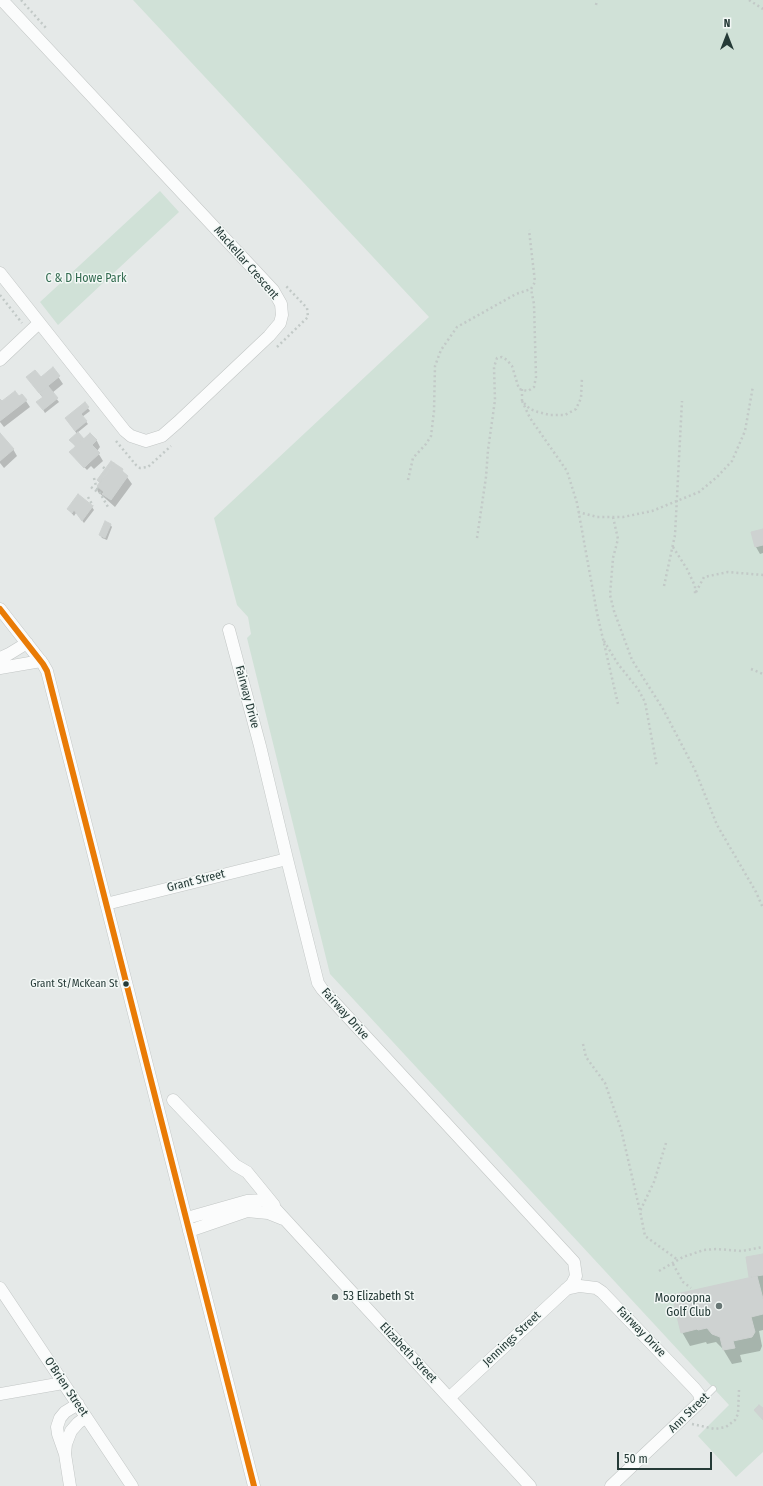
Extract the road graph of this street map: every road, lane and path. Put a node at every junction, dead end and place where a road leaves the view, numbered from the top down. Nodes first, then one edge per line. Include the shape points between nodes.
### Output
1 (2, 0) edge
2 (21, 0) edge
3 (597, 0) edge
4 (748, 0) edge
5 (596, 5) dead end
6 (763, 9) edge
7 (51, 32) dead end
8 (529, 230) dead end
9 (0, 273) edge
10 (281, 280) dead end
11 (531, 289) junction
12 (0, 295) edge
13 (39, 323) junction
14 (30, 332) junction
15 (272, 352) dead end
16 (0, 360) edge
17 (582, 377) dead end
18 (753, 386) dead end
19 (522, 389) junction
20 (522, 401) junction
21 (682, 401) dead end
22 (115, 439) dead end
23 (174, 443) dead end
24 (94, 478) dead end
25 (408, 480) dead end
26 (99, 481) dead end
27 (95, 483) junction
28 (91, 487) dead end
29 (102, 495) junction
30 (88, 497) dead end
31 (677, 501) junction
32 (93, 506) dead end
33 (108, 507) dead end
34 (578, 512) junction
35 (613, 517) junction
36 (477, 538) dead end
37 (673, 547) junction
38 (763, 575) edge
39 (664, 586) dead end
40 (0, 609) edge
41 (229, 630) dead end
42 (603, 639) junction
43 (27, 643) junction
44 (0, 658) edge
45 (41, 661) junction
46 (0, 668) edge
47 (751, 669) dead end
48 (763, 674) edge
49 (618, 704) dead end
50 (656, 767) dead end
51 (286, 859) junction
52 (106, 904) junction
53 (763, 908) edge
54 (583, 1044) dead end
55 (173, 1100) dead end
56 (666, 1143) dead end
57 (640, 1212) junction
58 (187, 1218) junction
59 (285, 1221) junction
60 (189, 1230) junction
61 (763, 1247) edge
62 (678, 1260) junction
63 (673, 1264) junction
64 (659, 1271) dead end
65 (574, 1280) joint
66 (0, 1288) edge
67 (691, 1288) dead end
68 (566, 1289) junction
69 (63, 1383) junction
70 (714, 1389) dead end
71 (739, 1390) dead end
72 (0, 1394) edge
73 (449, 1398) junction
74 (701, 1402) junction
75 (78, 1404) junction
76 (86, 1417) junction
77 (681, 1421) junction
78 (64, 1454) junction
79 (70, 1486) edge
80 (132, 1486) edge
81 (254, 1486) edge
82 (530, 1486) edge
83 (611, 1486) edge

1 - 13 street, Mackellar Crescent via 269,286 278,297 282,310 280,323 269,336 168,431 146,441 125,431
2 - 7 path
3 - 5 path
4 - 6 path
8 - 11 path via 535,282
9 - 13 street, Mackellar Crescent
10 - 15 path via 305,305 309,314 307,319
11 - 19 path via 534,304 536,377 534,388 528,391
11 - 25 path via 516,294 457,327 441,350 435,366 431,436 413,458
12 - 14 path
13 - 14 street
14 - 16 street
17 - 20 path via 581,398 576,410 565,415 538,412 530,409
18 - 31 path via 745,431 732,461 699,492
19 - 20 path
19 - 36 path via 519,389 510,363 502,357 497,358 494,367 494,400 486,477
20 - 34 path via 530,418 567,471
21 - 31 path
22 - 23 path via 140,468 148,467
24 - 27 path
26 - 27 path
27 - 29 path
28 - 29 path
29 - 33 path
30 - 32 path
31 - 35 path via 652,511
31 - 37 path
34 - 35 path via 597,517
34 - 42 path
35 - 53 path via 618,539 613,558 610,595 632,660 663,709 694,770 717,825
37 - 38 path via 687,569 695,594 704,577 728,572
37 - 39 path
40 - 43 street
41 - 51 street, Fairway Drive via 260,746
42 - 49 path
42 - 50 path via 645,702
43 - 44 street
43 - 45 street
45 - 46 street
45 - 52 street via 47,671
47 - 48 path
51 - 52 street, Grant Street
51 - 65 street, Fairway Drive via 321,987 572,1259 576,1271
52 - 58 street
54 - 57 path via 586,1057 604,1083 624,1137
55 - 59 street, Elizabeth Street via 235,1165 246,1172
56 - 57 path via 654,1182
57 - 62 path via 645,1236
58 - 59 street, Elizabeth Street via 259,1200 269,1202
58 - 60 street
59 - 60 street, Elizabeth Street via 268,1213 247,1212
59 - 73 street, Elizabeth Street
60 - 81 street
61 - 62 path via 742,1252 707,1249
62 - 63 path
63 - 64 path
63 - 67 path via 683,1282
65 - 68 street, Jennings Street
66 - 69 street, O'Brien Street
68 - 73 street, Jennings Street
68 - 74 street, Fairway Drive via 580,1286 596,1288 602,1292 695,1389
69 - 72 street
69 - 75 street, O'Brien Street
70 - 74 lane, Ann Street
71 - 77 path via 738,1414 726,1427 711,1429
73 - 82 street, Elizabeth Street
74 - 77 street, Ann Street
75 - 76 street, O'Brien Street
75 - 78 street via 65,1412 57,1427
76 - 78 street via 69,1434
76 - 80 street, O'Brien Street
77 - 83 street, Ann Street
78 - 79 street

